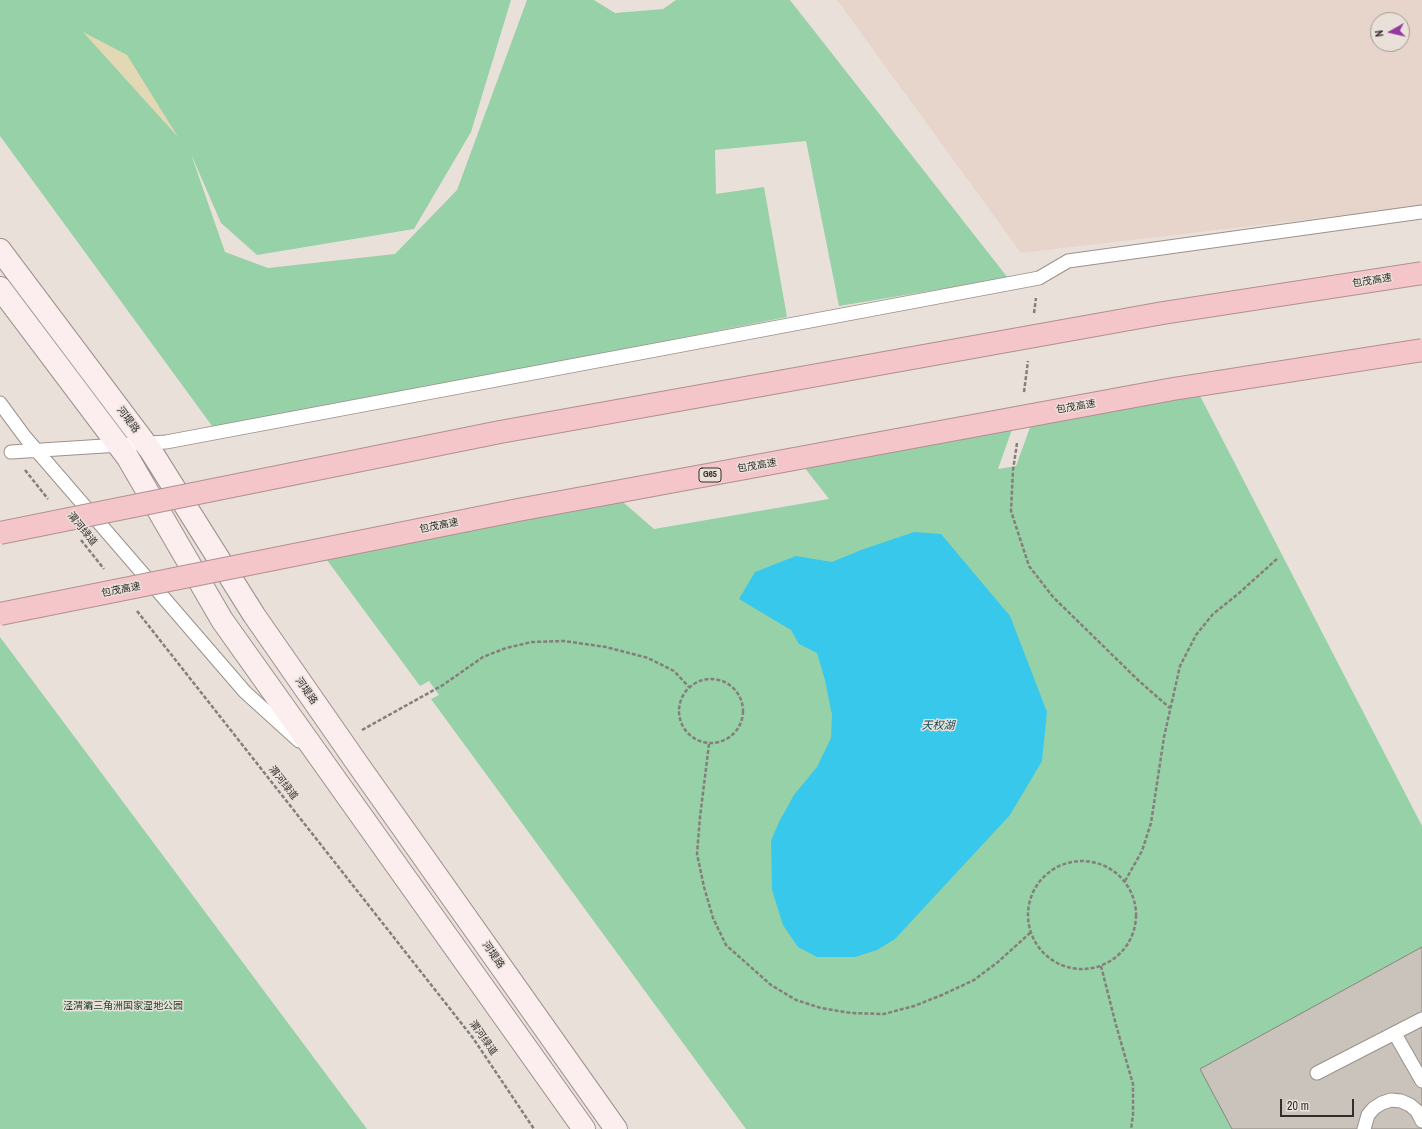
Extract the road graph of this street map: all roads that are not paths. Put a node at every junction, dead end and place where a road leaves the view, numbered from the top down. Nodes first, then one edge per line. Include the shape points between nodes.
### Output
1 (1422, 212) edge
2 (0, 250) edge
3 (1422, 273) edge
4 (0, 288) edge
5 (1422, 350) edge
6 (0, 403) edge
7 (145, 443) junction
8 (118, 445) junction
9 (38, 451) junction
10 (11, 452) road end
11 (0, 533) edge
12 (0, 614) edge
13 (326, 765) junction
14 (1422, 1019) edge
15 (1395, 1034) junction
16 (1317, 1073) dead end
17 (1422, 1081) edge
18 (1422, 1120) edge
19 (584, 1129) edge
20 (616, 1129) edge
21 (1364, 1129) edge

1 - 7 lane via 1068,260 1039,278 174,440
2 - 7 main road, 河堤路
3 - 11 highway, 包茂高速, bridge via 1163,313 500,432
4 - 8 main road
5 - 12 highway, 包茂高速 / G65, bridge via 1174,389 525,509
6 - 9 lane
7 - 8 lane
7 - 20 main road, 河堤路 via 254,615
8 - 9 lane
8 - 13 main road via 222,620
9 - 10 lane
9 - 13 lane via 245,692
13 - 19 main road
14 - 15 lane
15 - 16 lane
15 - 17 lane
18 - 21 lane via 1410,1105 1391,1100 1374,1108

